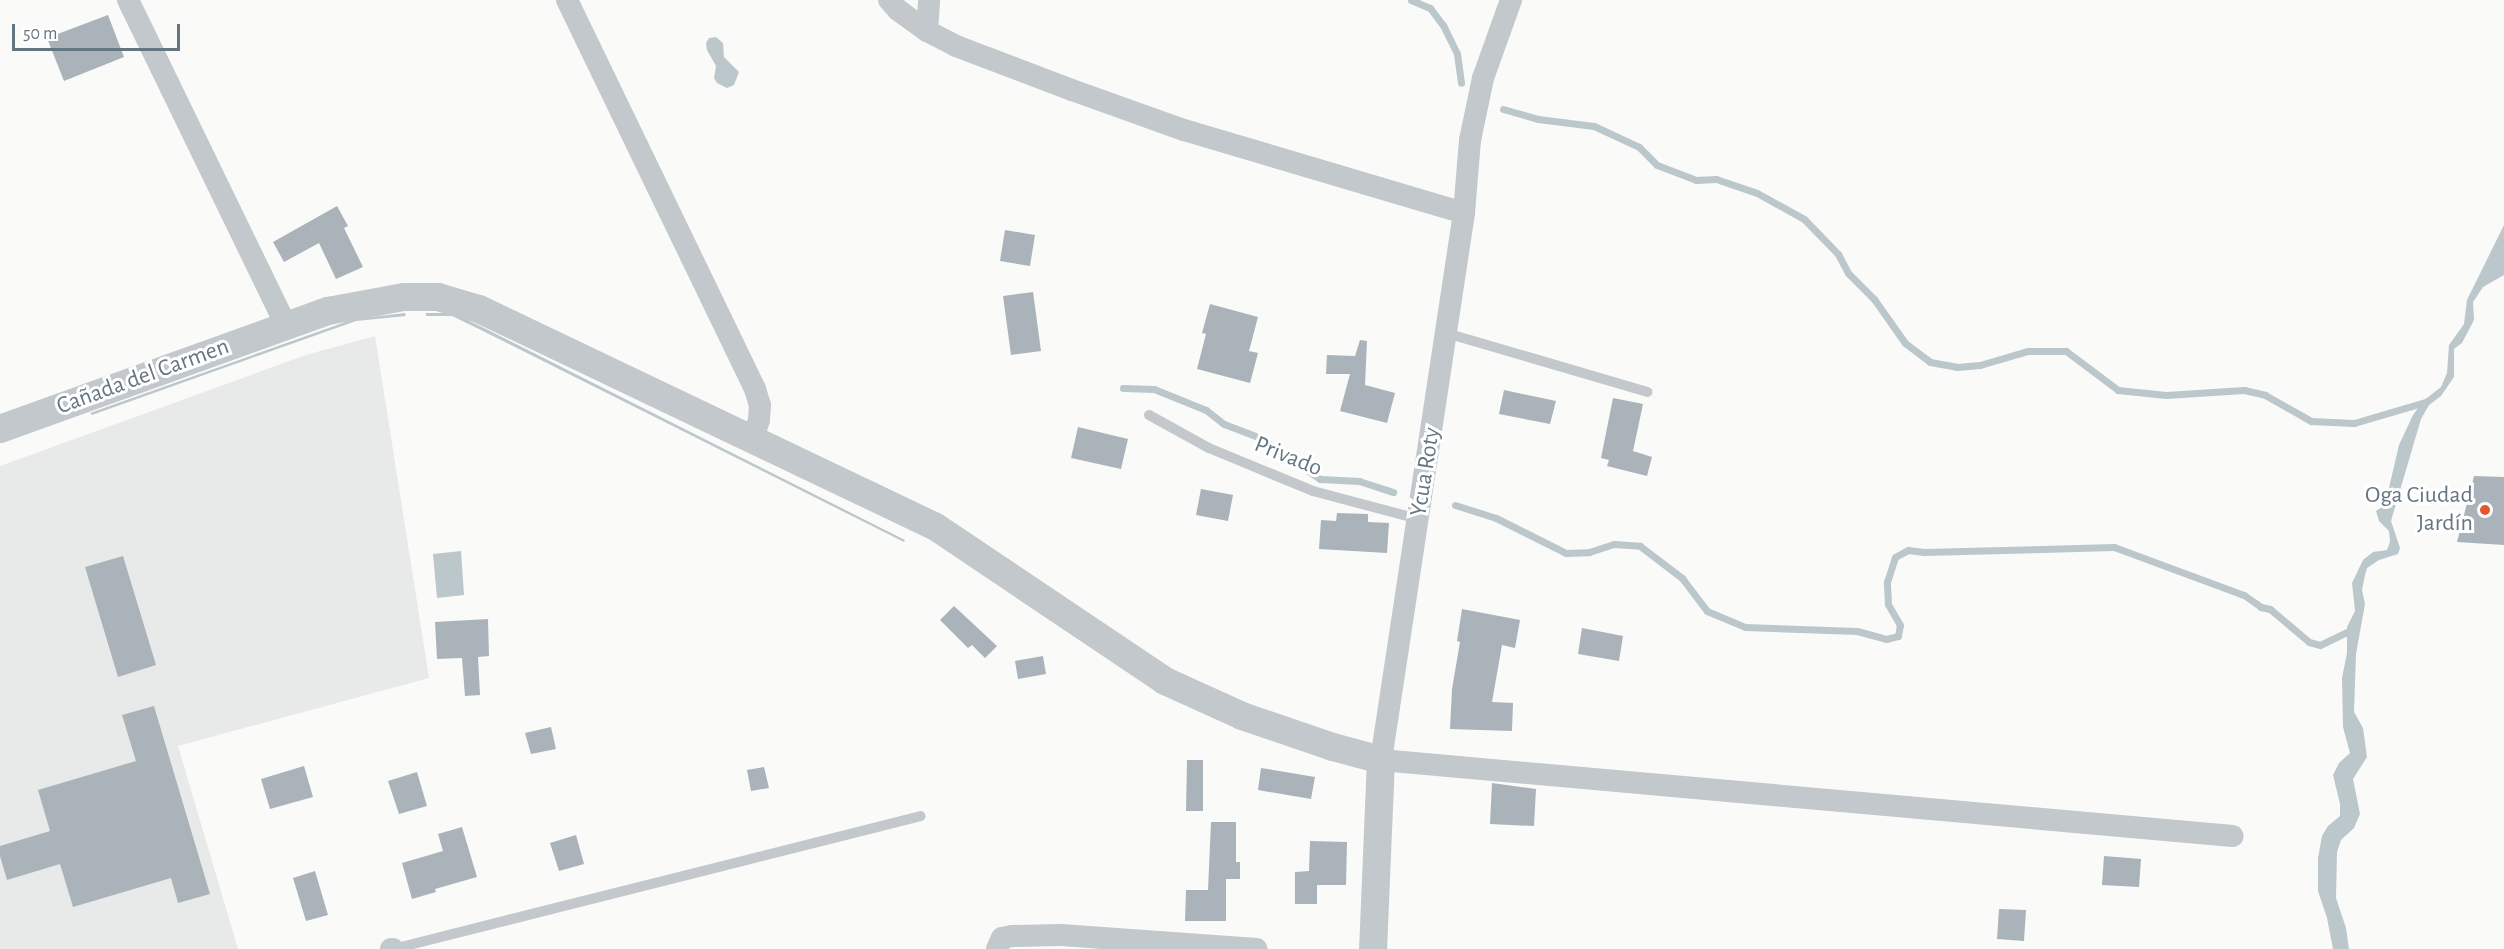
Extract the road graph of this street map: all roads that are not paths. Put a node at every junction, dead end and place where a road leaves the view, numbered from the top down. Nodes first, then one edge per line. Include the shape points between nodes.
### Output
1 (128, 0) edge
2 (567, 0) edge
3 (889, 0) edge
4 (929, 0) edge
5 (1511, 0) edge
6 (927, 31) junction
7 (1464, 213) junction
8 (286, 325) junction
9 (1446, 333) junction
10 (1648, 392) dead end
11 (1149, 415) dead end
12 (0, 429) edge
13 (753, 439) junction
14 (1419, 519) junction
15 (1381, 760) junction
16 (921, 816) dead end
17 (2233, 836) dead end
18 (393, 949) edge
19 (997, 949) edge
20 (1257, 949) edge
21 (1373, 949) edge

1 - 8 street
2 - 13 street via 755,389 760,405
3 - 6 street
4 - 6 street
5 - 7 street, Ycua Roty via 1483,78 1470,140
6 - 7 street via 977,54 1184,130
7 - 9 street, Ycua Roty
8 - 12 street, Cañada del Carmen
8 - 13 street, Cañada del Carmen via 328,311 404,297 438,297 460,302
9 - 10 lane
9 - 14 street, Ycua Roty
11 - 14 lane, Privado via 1209,448 1313,491
13 - 15 street, Cañada del Carmen via 936,527 1165,681 1262,723
14 - 15 street, Ycua Roty
15 - 17 street
15 - 21 street, Ycua Roty
16 - 18 lane
19 - 20 street via 1002,938 1061,935

